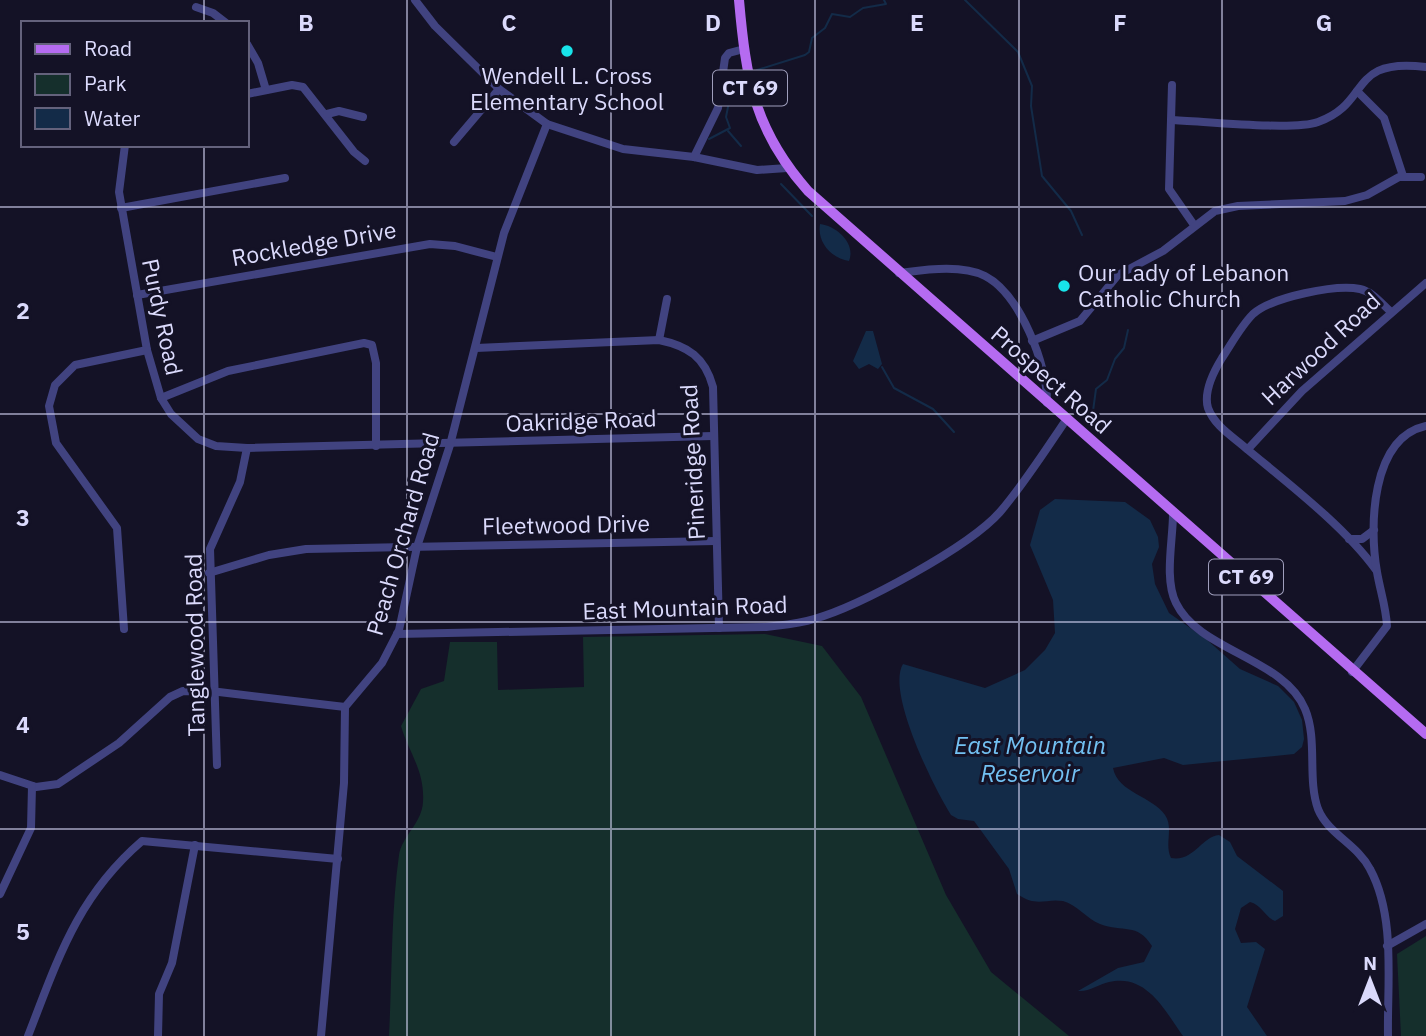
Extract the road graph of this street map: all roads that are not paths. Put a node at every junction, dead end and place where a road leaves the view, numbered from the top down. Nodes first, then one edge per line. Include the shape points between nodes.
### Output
1 (415, 0) edge
2 (739, 0) edge
3 (196, 7) dead end
4 (223, 21) edge
5 (248, 46) edge
6 (744, 49) junction
7 (1426, 67) edge
8 (1171, 85) dead end
9 (499, 89) junction
10 (266, 90) junction
11 (1357, 91) junction
12 (248, 94) edge
13 (327, 114) junction
14 (363, 117) dead end
15 (1171, 120) junction
16 (547, 124) junction
17 (454, 142) dead end
18 (125, 147) edge
19 (694, 157) junction
20 (365, 161) dead end
21 (788, 168) junction
22 (1403, 176) junction
23 (1421, 177) dead end
24 (285, 178) dead end
25 (121, 208) junction
26 (1194, 225) junction
27 (498, 257) junction
28 (899, 273) junction
29 (1426, 283) edge
30 (137, 295) junction
31 (667, 299) dead end
32 (1390, 311) junction
33 (659, 340) junction
34 (1032, 341) junction
35 (476, 348) junction
36 (147, 350) junction
37 (161, 398) junction
38 (1047, 404) junction
39 (1066, 420) junction
40 (1426, 426) edge
41 (713, 436) junction
42 (450, 445) junction
43 (376, 446) junction
44 (247, 448) junction
45 (1248, 449) junction
46 (1173, 514) junction
47 (1374, 530) junction
48 (1349, 539) junction
49 (716, 541) junction
50 (417, 547) junction
51 (1376, 570) junction
52 (209, 573) junction
53 (719, 628) junction
54 (124, 629) dead end
55 (397, 634) junction
56 (1352, 672) junction
57 (213, 691) junction
58 (345, 707) junction
59 (1426, 734) edge
60 (218, 765) dead end
61 (0, 775) edge
62 (32, 786) junction
63 (195, 845) junction
64 (338, 859) junction
65 (0, 894) edge
66 (1426, 924) edge
67 (1387, 946) junction
68 (28, 1036) edge
69 (158, 1036) edge
70 (321, 1036) edge
71 (1388, 1036) edge

1 - 9 street
2 - 6 main road, Prospect Road / CT 69
3 - 4 street
5 - 10 street
6 - 19 street via 725,58 718,108
6 - 21 main road, Prospect Road / CT 69 via 758,114
7 - 11 street via 1385,65 1369,75
8 - 15 street
9 - 16 street
9 - 17 street
10 - 12 street
10 - 13 street via 300,86
11 - 15 street via 1332,115 1306,125
11 - 22 street via 1384,118
13 - 14 street via 339,111
13 - 20 street
15 - 26 street via 1169,189
16 - 19 street via 624,149
16 - 27 street, Peach Orchard Road
18 - 25 street, Purdy Road via 119,176
19 - 21 street via 757,170
21 - 28 main road, Prospect Road / CT 69
22 - 23 street
22 - 26 street via 1352,200 1232,207 1211,213
24 - 25 street
25 - 30 street, Purdy Road
26 - 34 street via 1163,251 1118,275 1080,321
27 - 30 street, Rockledge Drive via 444,244 423,244
27 - 35 street, Peach Orchard Road
28 - 34 street via 945,270 986,277 1007,296
28 - 38 main road, Prospect Road / CT 69
29 - 32 street, Harwood Road
30 - 36 street, Purdy Road
31 - 33 street
32 - 45 street, Harwood Road via 1301,391
32 - 45 street via 1359,289 1283,298 1254,314 1217,366 1207,394 1214,419
33 - 35 street, Pineridge Road
33 - 41 street, Pineridge Road via 688,348 705,364 713,387
34 - 38 street via 1047,382
35 - 42 street, Peach Orchard Road
36 - 37 street, Purdy Road
36 - 54 street via 75,365 55,385 49,406 55,443 117,528
37 - 43 street via 236,369 363,343 372,345
37 - 44 street, Purdy Road via 170,414 198,439 216,446
38 - 39 main road, Prospect Road / CT 69
39 - 46 main road, Prospect Road / CT 69
39 - 53 street, East Mountain Road via 999,513 957,547 813,620
40 - 47 street via 1402,437 1387,457
41 - 42 street, Oakridge Road
41 - 49 street, Pineridge Road
42 - 43 street, Purdy Road
42 - 50 street, Peach Orchard Road
43 - 44 street, Purdy Road
44 - 52 street, Tanglewood Road via 240,482 214,535
45 - 48 street
46 - 56 main road, Prospect Road / CT 69
46 - 67 street via 1171,584 1176,603 1189,621 1288,685 1305,709 1318,809 1370,869 1382,899
47 - 48 street via 1362,539
47 - 51 street
48 - 51 street
49 - 50 street, Fleetwood Drive
49 - 53 street, Pineridge Road
50 - 52 street, Fleetwood Drive via 289,551
50 - 55 street, Peach Orchard Road
51 - 56 street via 1387,626
52 - 57 street, Tanglewood Road
53 - 55 street, East Mountain Road
55 - 58 street, Peach Orchard Road via 382,663
56 - 59 main road, Prospect Road / CT 69
57 - 58 street
57 - 60 street, Tanglewood Road
57 - 62 street via 173,695 129,735 67,779 49,787
58 - 64 street
61 - 62 street
62 - 65 street via 31,828
63 - 64 street
63 - 68 street via 142,841 118,861 82,908
63 - 69 street via 172,963 159,994
64 - 70 street
66 - 67 street
67 - 71 street

